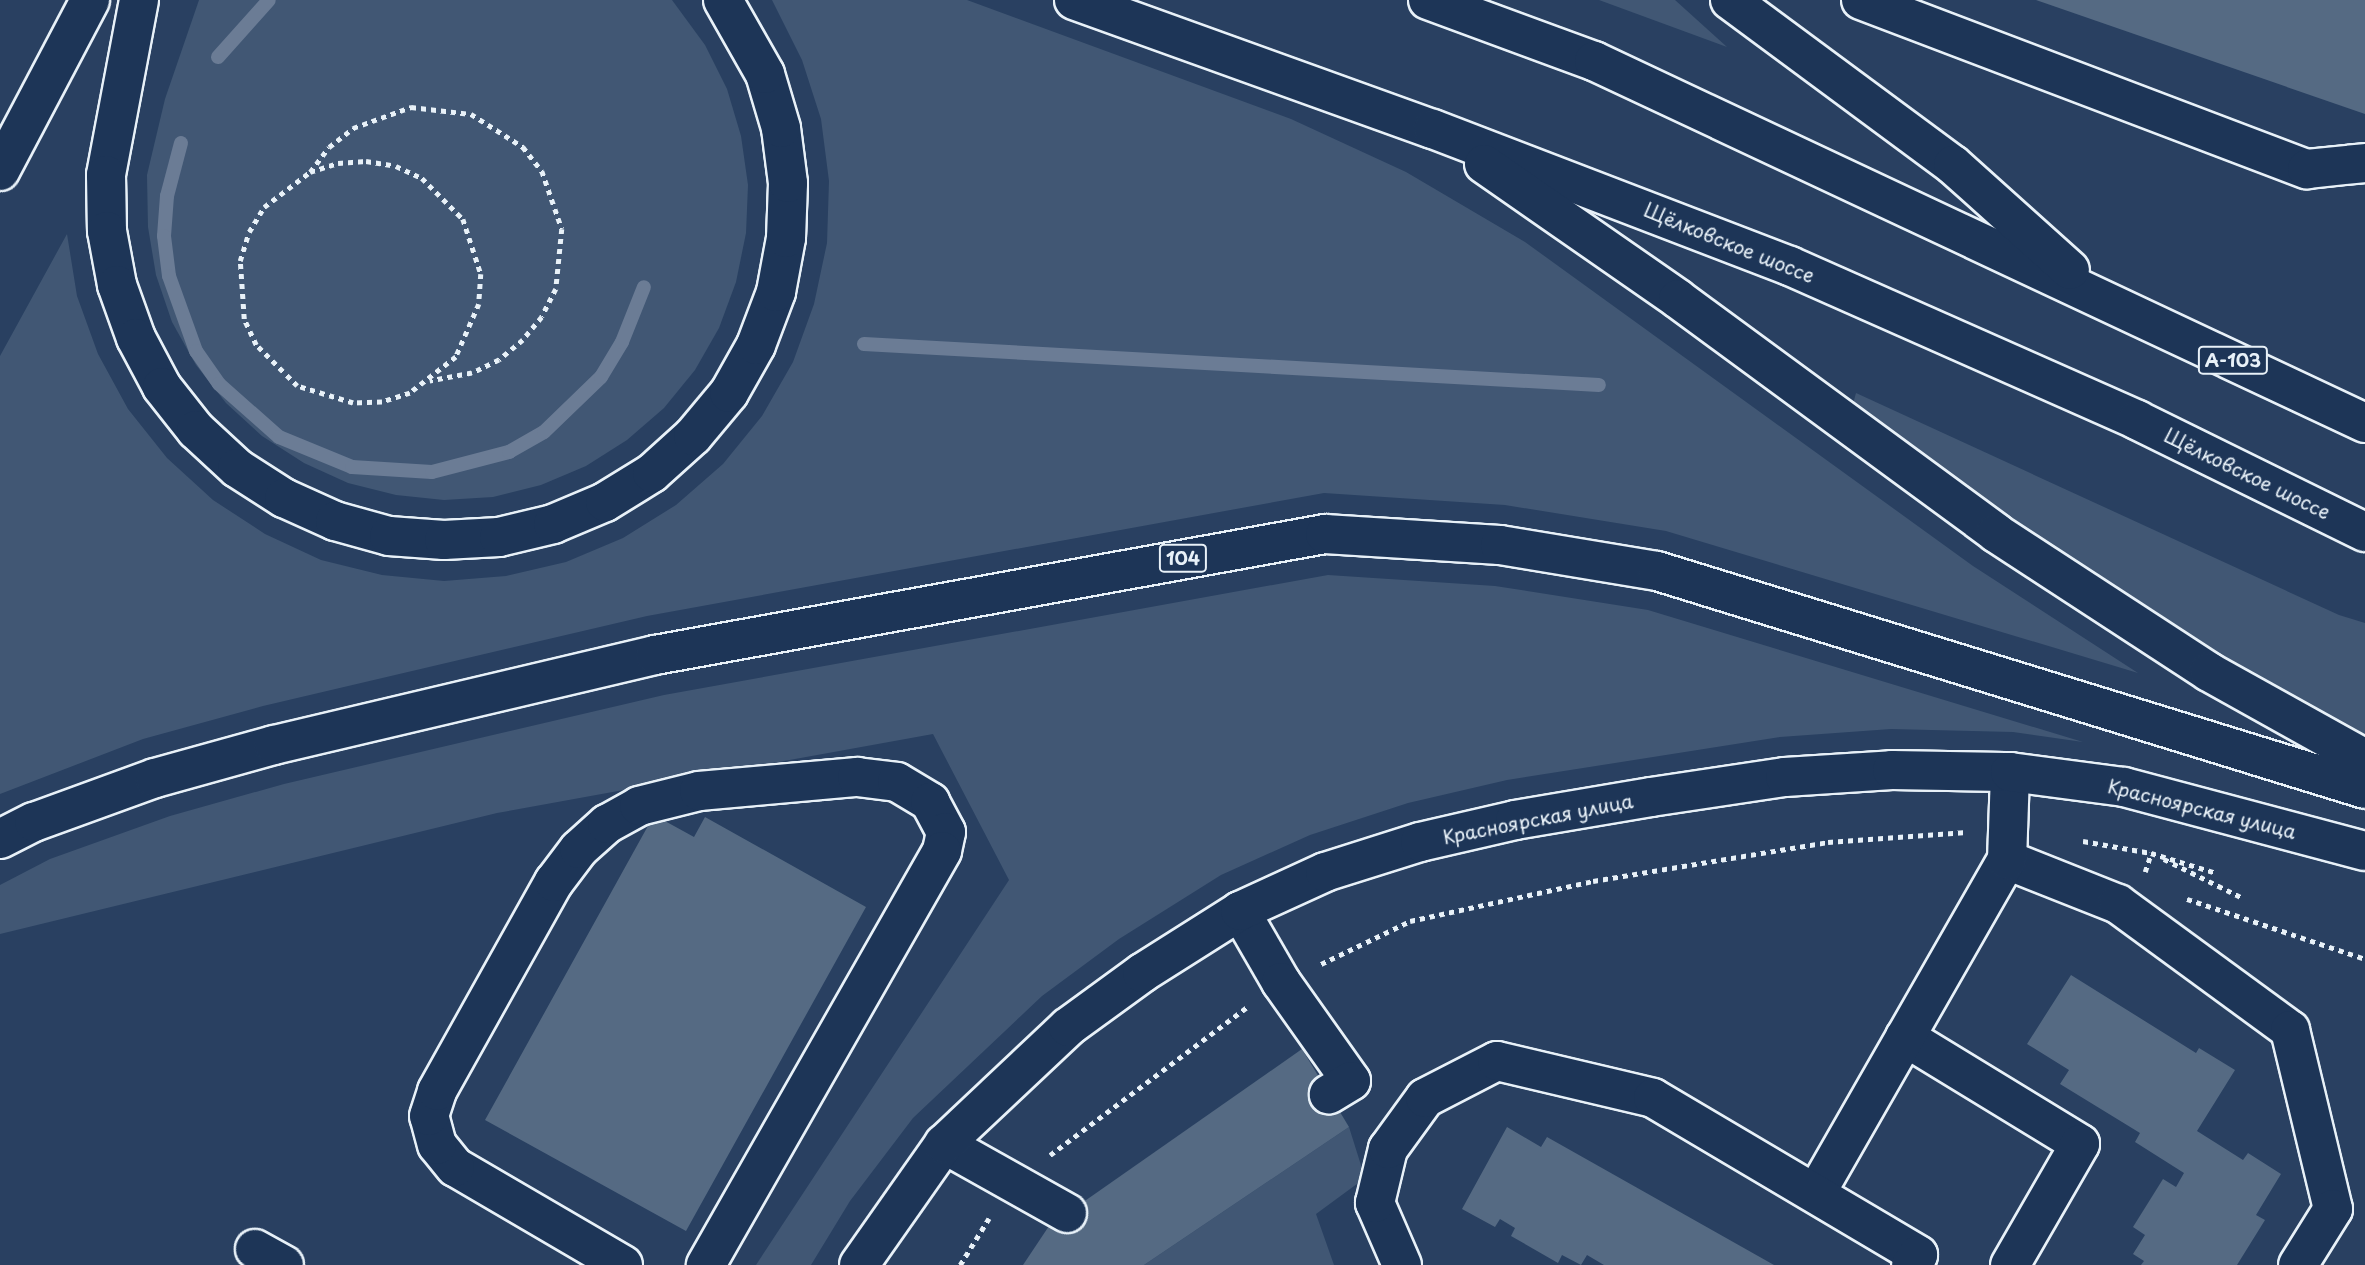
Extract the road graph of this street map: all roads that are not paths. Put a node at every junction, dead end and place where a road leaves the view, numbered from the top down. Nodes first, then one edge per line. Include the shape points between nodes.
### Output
1 (90, 0) edge
2 (139, 0) edge
3 (723, 0) edge
4 (1074, 0) edge
5 (1427, 0) edge
6 (1730, 0) edge
7 (1861, 0) edge
8 (1433, 129) junction
9 (2365, 163) edge
10 (0, 171) edge
11 (2100, 297) junction
12 (2365, 423) edge
13 (2365, 533) edge
14 (2365, 759) edge
15 (2010, 772) junction
16 (2365, 789) edge
17 (0, 839) edge
18 (2007, 844) junction
19 (2365, 851) edge
20 (1240, 911) junction
21 (1905, 1037) junction
22 (1329, 1094) dead end
23 (944, 1144) junction
24 (1816, 1192) junction
25 (1067, 1213) dead end
26 (623, 1265) edge
27 (706, 1265) edge
28 (859, 1265) edge
29 (1402, 1265) edge
30 (1911, 1265) edge
31 (2010, 1265) edge
32 (2298, 1265) edge

1 - 10 main road
2 - 3 main road via 106,175 107,231 117,285 136,338 162,387 197,430 237,468 284,498 362,528 444,540 499,537 553,524 605,502 652,473 694,436 729,393 756,345 776,292 786,238 788,183 781,128 765,74
4 - 8 main road, Щёлковское шоссе
5 - 11 main road via 1594,61
6 - 11 main road via 1953,165
7 - 9 main road via 2307,169
8 - 13 main road, Щёлковское шоссе via 1790,266 2137,420
8 - 14 main road via 1678,299 1996,533 2209,672
11 - 12 main road, А-103
15 - 18 main road
15 - 19 main road, Красноярская улица via 2124,788
15 - 20 main road, Красноярская улица via 1892,770 1785,777 1515,820 1420,842 1325,872
16 - 17 main road, 104 via 1657,571 1500,545 1325,534 656,655 274,745 155,778
18 - 21 main road
18 - 32 main road via 2118,904 2290,1030 2333,1209
20 - 22 main road via 1281,982 1350,1081
20 - 23 main road, Красноярская улица via 1068,1027
21 - 24 main road
21 - 31 main road via 2080,1144
23 - 25 main road
23 - 28 main road, Красноярская улица
24 - 29 main road via 1653,1098 1497,1061 1425,1098 1388,1149 1376,1203
24 - 30 main road via 1917,1255
26 - 27 main road via 455,1167 437,1145 429,1116 437,1091 554,882 579,849 607,824 639,806 699,791 857,777 897,782 930,802 946,832 942,851

